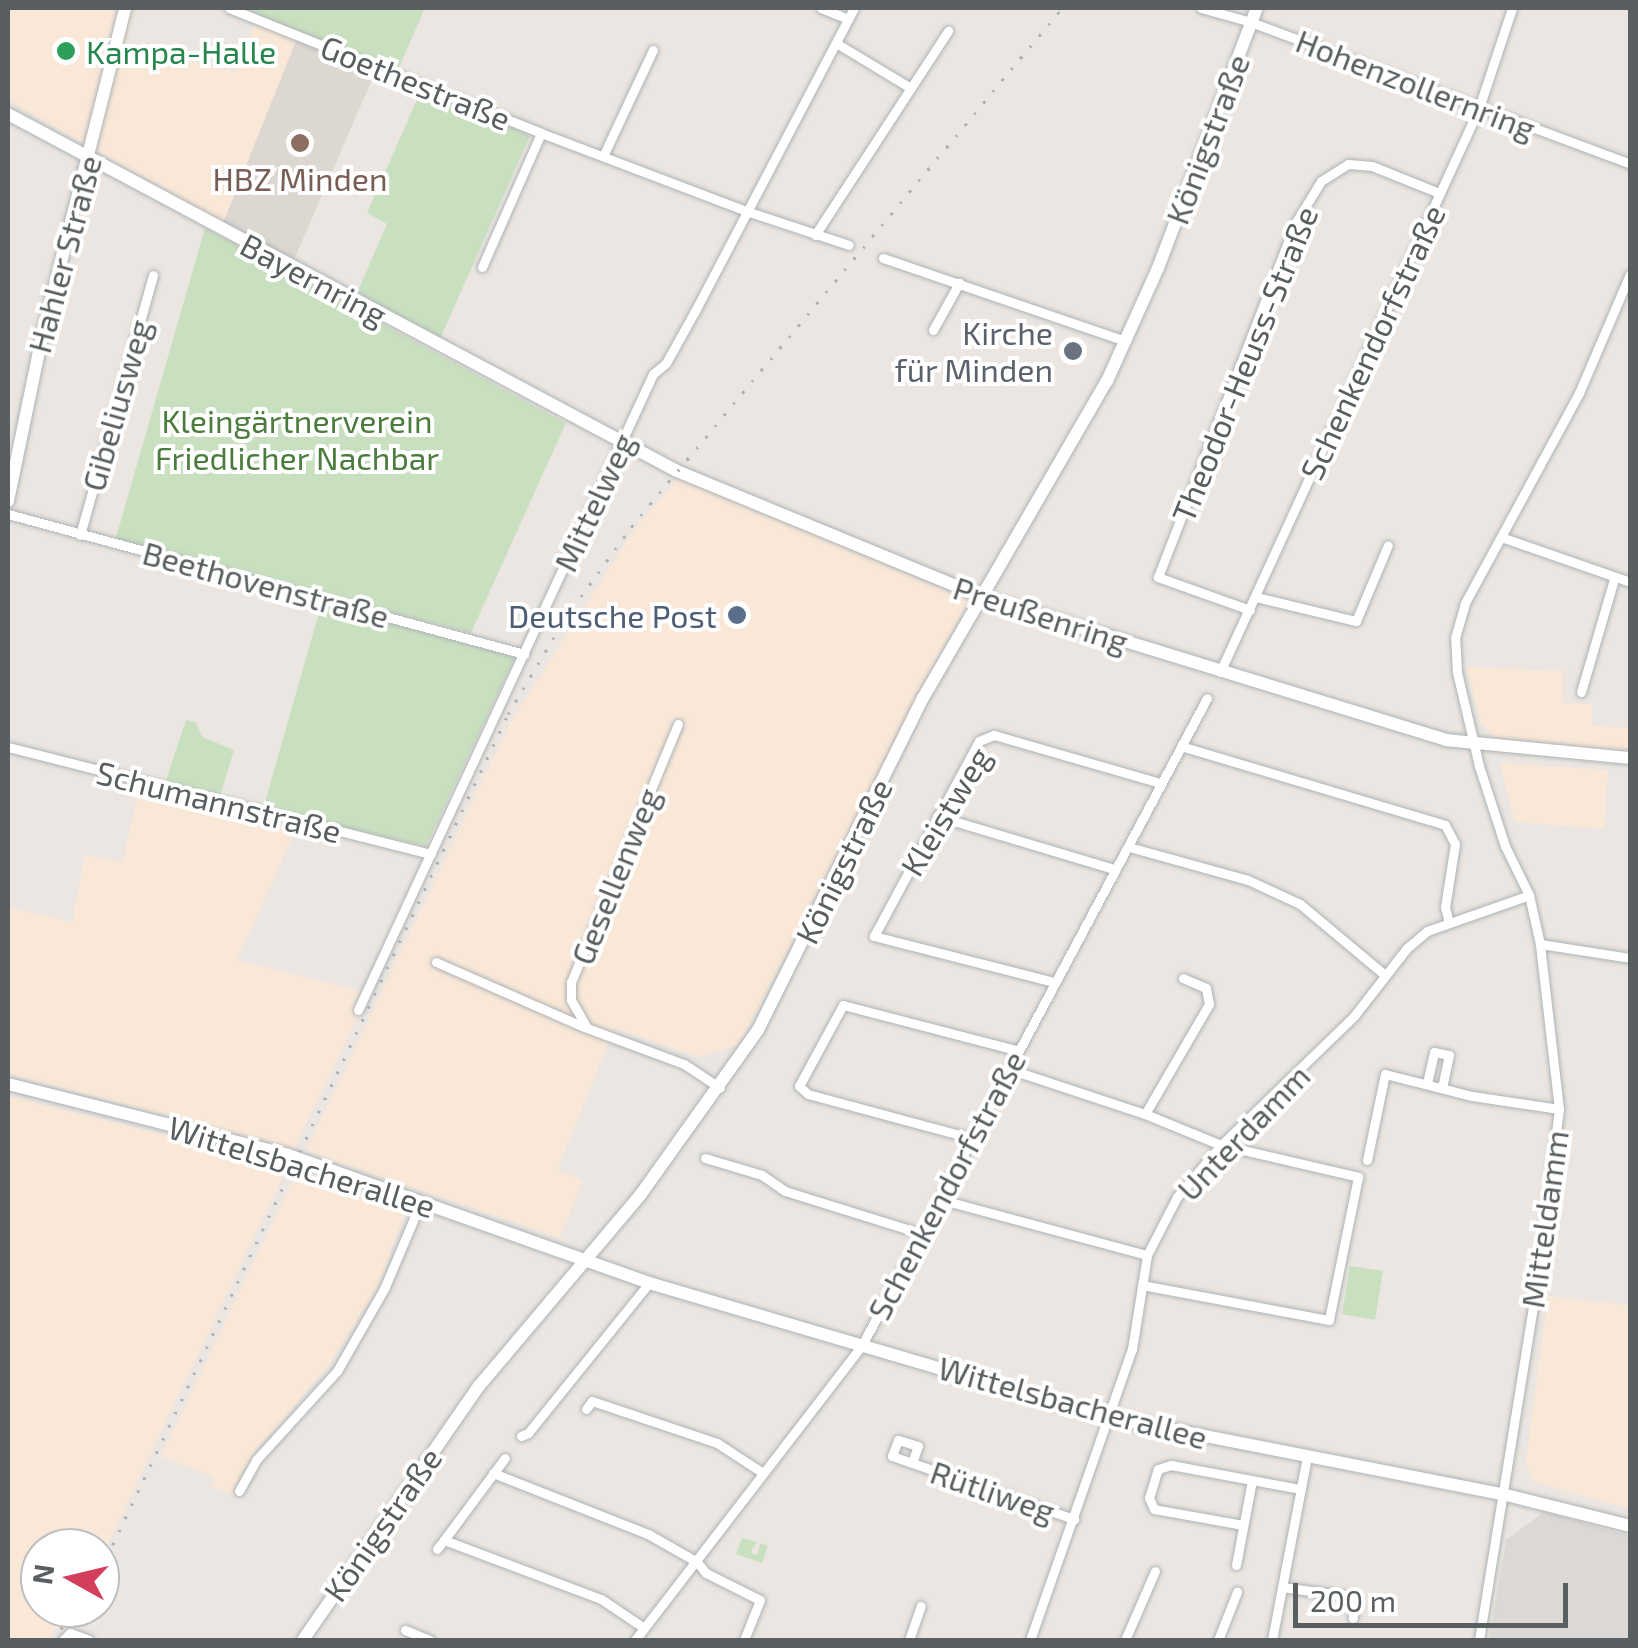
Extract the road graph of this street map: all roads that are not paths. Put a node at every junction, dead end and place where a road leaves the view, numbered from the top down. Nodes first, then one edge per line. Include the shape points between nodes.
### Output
1 (125, 8) edge
2 (229, 8) edge
3 (822, 8) edge
4 (854, 8) edge
5 (1201, 8) edge
6 (1257, 8) edge
7 (1512, 8) edge
8 (848, 19) junction
9 (1251, 22) junction
10 (948, 30) dead end
11 (836, 43) junction
12 (653, 50) dead end
13 (909, 87) junction
14 (1479, 108) junction
15 (8, 114) edge
16 (541, 133) junction
17 (604, 154) junction
18 (89, 161) junction
19 (1630, 164) edge
20 (1440, 194) junction
21 (746, 212) junction
22 (815, 234) junction
23 (849, 245) dead end
24 (883, 258) dead end
25 (482, 267) dead end
26 (153, 274) dead end
27 (1630, 274) edge
28 (958, 284) junction
29 (934, 330) dead end
30 (1126, 342) junction
31 (620, 443) junction
32 (8, 501) edge
33 (8, 514) edge
34 (80, 535) junction
35 (1501, 537) junction
36 (1388, 546) dead end
37 (1614, 579) junction
38 (1630, 582) edge
39 (982, 597) junction
40 (1256, 597) junction
41 (1250, 610) junction
42 (524, 654) junction
43 (1220, 672) junction
44 (1580, 692) dead end
45 (1207, 698) dead end
46 (678, 724) dead end
47 (1476, 746) junction
48 (8, 747) edge
49 (1184, 748) junction
50 (1630, 758) edge
51 (1160, 783) junction
52 (937, 816) junction
53 (1129, 847) junction
54 (431, 854) junction
55 (1114, 869) junction
56 (1529, 896) junction
57 (1449, 923) junction
58 (1540, 944) junction
59 (1630, 958) edge
60 (436, 962) dead end
61 (1385, 975) junction
62 (1183, 978) dead end
63 (1054, 982) junction
64 (358, 1010) dead end
65 (586, 1028) junction
66 (1016, 1050) junction
67 (1009, 1070) junction
68 (1427, 1083) junction
69 (8, 1084) edge
70 (720, 1088) junction
71 (1442, 1088) junction
72 (1559, 1109) junction
73 (1145, 1114) junction
74 (971, 1138) junction
75 (1220, 1145) junction
76 (705, 1158) dead end
77 (1367, 1160) dead end
78 (939, 1199) junction
79 (422, 1202) junction
80 (920, 1233) junction
81 (1147, 1255) junction
82 (585, 1260) junction
83 (649, 1283) junction
84 (1142, 1285) junction
85 (862, 1344) junction
86 (586, 1408) dead end
87 (1111, 1418) junction
88 (520, 1436) dead end
89 (1308, 1456) junction
90 (504, 1458) dead end
91 (912, 1462) dead end
92 (763, 1472) junction
93 (493, 1473) junction
94 (1252, 1480) junction
95 (1301, 1489) junction
96 (239, 1491) dead end
97 (1502, 1494) junction
98 (1074, 1519) junction
99 (1243, 1525) junction
100 (1630, 1526) edge
101 (444, 1540) junction
102 (437, 1550) dead end
103 (697, 1562) junction
104 (1236, 1564) dead end
105 (1154, 1571) dead end
106 (1282, 1587) junction
107 (1236, 1592) dead end
108 (921, 1606) dead end
109 (1353, 1618) dead end
110 (644, 1628) junction
111 (404, 1630) dead end
112 (63, 1640) edge
113 (90, 1640) edge
114 (303, 1640) edge
115 (430, 1640) edge
116 (635, 1640) edge
117 (744, 1640) edge
118 (909, 1640) edge
119 (1030, 1640) edge
120 (1125, 1640) edge
121 (1218, 1640) edge
122 (1272, 1640) edge
123 (1480, 1640) edge

1 - 18 street, Hahler Straße
2 - 16 street, Goethestraße
3 - 8 street
4 - 8 street, Mittelweg
5 - 9 street, Hohenzollernring
6 - 9 street, Königstraße
7 - 14 street, Schenkendorfstraße
8 - 11 street, Mittelweg
9 - 14 street, Hohenzollernring
9 - 30 street, Königstraße
10 - 13 street
11 - 13 street
11 - 21 street, Mittelweg
12 - 17 street
13 - 22 street
14 - 19 street, Hohenzollernring
14 - 20 street, Schenkendorfstraße
15 - 18 street, Bayernring
16 - 17 street, Goethestraße
16 - 25 street
17 - 21 street, Goethestraße
18 - 31 street, Bayernring
18 - 32 street, Hahler Straße
20 - 40 street, Schenkendorfstraße
20 - 41 street, Theodor-Heuss-Straße via 1372,166 1348,164 1321,182 1296,222 1158,578
21 - 22 street, Goethestraße
21 - 31 street, Mittelweg
22 - 23 street, Goethestraße
24 - 28 street
26 - 34 street, Gibeliusweg
27 - 35 street, Mitteldamm via 1579,393
28 - 29 street
28 - 30 street
30 - 39 street, Königstraße
31 - 39 street, Preußenring
31 - 42 street, Mittelweg
33 - 34 street, Beethovenstraße
34 - 42 street, Beethovenstraße
35 - 37 street
35 - 47 street, Mitteldamm via 1464,603 1454,638
36 - 40 street via 1356,621
37 - 38 street
37 - 44 street
39 - 43 street, Preußenring
39 - 70 street, Königstraße via 924,698 758,1030
40 - 41 street, Schenkendorfstraße
41 - 43 street, Schenkendorfstraße
42 - 54 street, Mittelweg
43 - 47 street, Preußenring
45 - 49 street, Schenkendorfstraße
46 - 65 street, Gesellenweg via 571,982
47 - 50 street, Preußenring
47 - 56 street, Mitteldamm via 1506,846
48 - 54 street, Schumannstraße
49 - 51 street, Schenkendorfstraße
49 - 57 street via 1445,825 1455,844 1444,907
51 - 52 street, Kleistweg via 994,734 980,741
51 - 53 street, Schenkendorfstraße
52 - 55 street
52 - 63 street, Kleistweg via 874,936
53 - 55 street, Schenkendorfstraße
53 - 61 street via 1248,880 1300,904
54 - 64 street, Mittelweg
55 - 63 street, Schenkendorfstraße
56 - 57 street, Unterdamm
56 - 58 street, Mitteldamm
57 - 61 street, Unterdamm via 1427,932
58 - 59 street
58 - 72 street, Mitteldamm
60 - 65 street
61 - 75 street, Unterdamm via 1314,1059
62 - 73 street via 1206,988 1209,1004
63 - 66 street, Schenkendorfstraße
65 - 70 street via 684,1064
66 - 67 street, Schenkendorfstraße
66 - 74 street via 842,1005 799,1086 808,1094
67 - 73 street
67 - 74 street, Schenkendorfstraße
68 - 71 street
68 - 71 street via 1434,1052 1448,1055
68 - 77 street via 1385,1074
69 - 79 street, Wittelsbacherallee via 288,1154
70 - 82 street, Königstraße
71 - 72 street
72 - 97 street, Mitteldamm
73 - 75 street
74 - 78 street, Schenkendorfstraße
75 - 81 street, Unterdamm via 1177,1197
75 - 84 street via 1358,1177 1334,1313 1321,1321
76 - 80 street
78 - 80 street, Schenkendorfstraße
78 - 81 street
79 - 82 street, Wittelsbacherallee
79 - 96 street via 384,1289 337,1371 256,1460
80 - 85 street, Schenkendorfstraße
81 - 84 street, Unterdamm
82 - 83 street, Wittelsbacherallee
82 - 114 street, Königstraße via 472,1396
83 - 85 street, Wittelsbacherallee
83 - 88 street
84 - 87 street, Unterdamm
85 - 87 street, Wittelsbacherallee
85 - 92 street, Schenkendorfstraße
86 - 92 street via 592,1401 718,1443
87 - 89 street, Wittelsbacherallee
87 - 98 street, Unterdamm
89 - 95 street
89 - 97 street, Wittelsbacherallee
90 - 93 street
91 - 98 street, Rütliweg
92 - 103 street, Schenkendorfstraße
93 - 101 street
93 - 103 street via 648,1534
94 - 95 street
94 - 99 street
94 - 99 street via 1165,1465 1149,1498 1154,1509
95 - 106 street
97 - 100 street, Wittelsbacherallee
97 - 123 street, Mitteldamm
98 - 119 street, Unterdamm
99 - 104 street
101 - 102 street
101 - 110 street via 601,1599
103 - 110 street, Schenkendorfstraße
103 - 117 street via 760,1600
105 - 120 street
106 - 109 street via 1354,1597
106 - 122 street
107 - 121 street
108 - 118 street
110 - 116 street, Schenkendorfstraße
111 - 115 street
112 - 113 street via 70,1633

